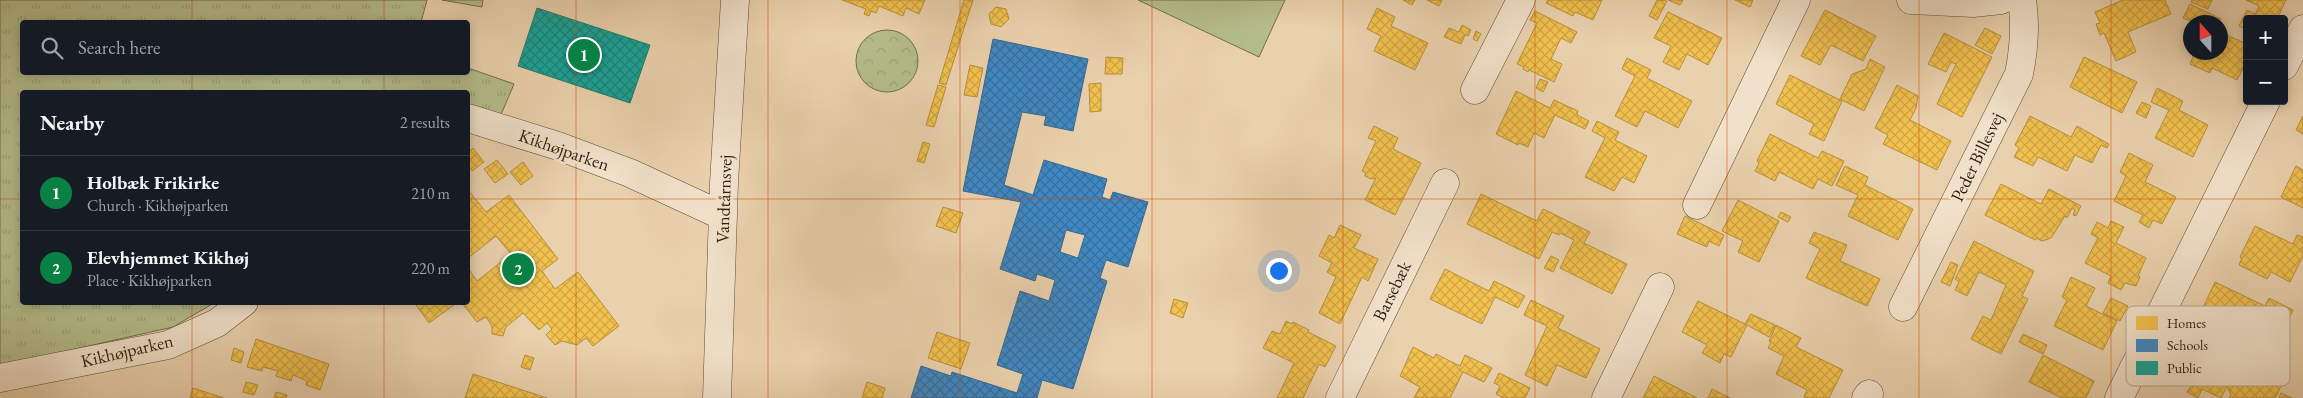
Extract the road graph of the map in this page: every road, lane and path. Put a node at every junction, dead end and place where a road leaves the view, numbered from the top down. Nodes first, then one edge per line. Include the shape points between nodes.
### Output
1 (735, 0) edge
2 (1521, 0) edge
3 (1796, 0) edge
4 (1911, 0) edge
5 (2001, 0) edge
6 (2022, 0) edge
7 (2303, 29) edge
8 (2287, 60) edge
9 (1475, 90) dead end
10 (2264, 105) edge
11 (470, 119) edge
12 (1445, 183) dead end
13 (724, 184) junction
14 (660, 185) junction
15 (1697, 205) dead end
16 (723, 216) junction
17 (1660, 287) dead end
18 (240, 305) edge
19 (2164, 306) edge
20 (1903, 307) dead end
21 (0, 378) edge
22 (2126, 382) edge
23 (717, 398) edge
24 (1340, 398) edge
25 (1606, 398) edge
26 (2118, 398) edge

1 - 13 street, Vandtårnsvej
2 - 9 street
3 - 15 street
4 - 5 street via 1973,3
6 - 20 street, Peder Billesvej via 2024,44 2019,74
7 - 8 street
10 - 19 street
11 - 14 street, Kikhøjparken via 558,146
12 - 24 street, Barsebæk
13 - 14 street, Kikhøjparken
13 - 16 street, Vandtårnsvej
14 - 16 street, Kikhøjparken
16 - 23 street, Vandtårnsvej
17 - 25 street
18 - 21 street, Kikhøjparken via 217,323 168,345
22 - 26 street

